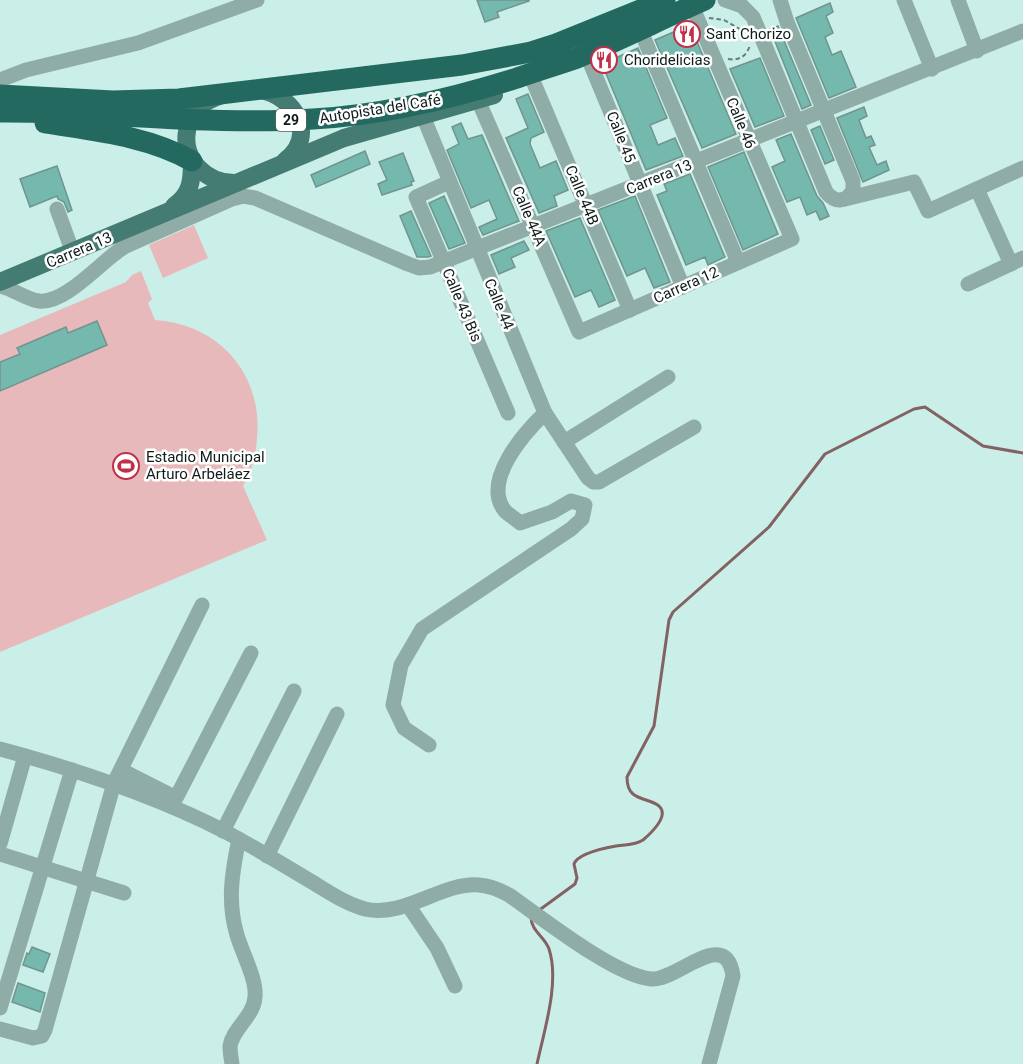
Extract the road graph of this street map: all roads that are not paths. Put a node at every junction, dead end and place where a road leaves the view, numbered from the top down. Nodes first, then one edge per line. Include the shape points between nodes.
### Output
1 (257, 0) edge
2 (665, 0) edge
3 (725, 0) edge
4 (780, 0) edge
5 (904, 0) edge
6 (958, 0) edge
7 (702, 6) edge
8 (640, 30) junction
9 (1023, 31) edge
10 (977, 51) junction
11 (581, 56) junction
12 (932, 69) junction
13 (0, 80) edge
14 (533, 81) junction
15 (258, 89) junction
16 (230, 92) junction
17 (0, 95) edge
18 (478, 100) junction
19 (824, 111) junction
20 (0, 114) edge
21 (423, 116) junction
22 (797, 122) junction
23 (749, 141) junction
24 (192, 161) junction
25 (696, 162) junction
26 (281, 164) junction
27 (1023, 168) edge
28 (449, 182) junction
29 (237, 183) junction
30 (640, 184) junction
31 (977, 189) junction
32 (845, 199) junction
33 (586, 206) junction
34 (57, 209) dead end
35 (158, 217) junction
36 (533, 226) junction
37 (792, 239) joint
38 (477, 249) junction
39 (73, 253) junction
40 (1017, 261) edge
41 (444, 262) junction
42 (738, 262) junction
43 (34, 269) junction
44 (0, 284) edge
45 (968, 284) dead end
46 (683, 287) junction
47 (38, 301) junction
48 (630, 310) junction
49 (579, 332) joint
50 (668, 377) dead end
51 (508, 413) dead end
52 (545, 413) junction
53 (694, 427) dead end
54 (564, 442) junction
55 (202, 605) dead end
56 (251, 653) dead end
57 (294, 691) dead end
58 (337, 714) dead end
59 (429, 745) dead end
60 (0, 749) edge
61 (26, 756) junction
62 (72, 770) junction
63 (118, 777) junction
64 (223, 831) junction
65 (239, 839) junction
66 (0, 844) edge
67 (0, 854) edge
68 (267, 856) junction
69 (43, 867) junction
70 (87, 881) junction
71 (124, 893) dead end
72 (408, 905) junction
73 (455, 986) dead end
74 (0, 1008) edge
75 (0, 1029) edge
76 (232, 1064) edge
77 (709, 1064) edge

1 - 13 street via 138,43
2 - 15 highway, 29 via 585,34 521,54 462,65
3 - 22 street via 742,6 753,17
4 - 19 street
5 - 12 street
6 - 10 street
7 - 8 highway, Autopista del Café / 29
7 - 23 street, Calle 46
8 - 11 highway, Autopista del Café / 29
8 - 25 street
9 - 10 street, Carrera 13
10 - 12 street, Carrera 13
11 - 14 main road, Carrera 13
11 - 20 highway, Autopista del Café / 29 via 446,99 313,119
11 - 30 street, Calle 45
12 - 19 street, Carrera 13
14 - 18 main road, Carrera 13
14 - 33 street, Calle 44B
15 - 16 highway, 29
15 - 26 main road via 284,99 298,116 296,148
16 - 17 highway, 29 via 135,101
16 - 24 main road via 196,110 189,122
18 - 21 main road, Carrera 13
18 - 36 street, Calle 44A
19 - 22 street, Carrera 13
19 - 32 street via 853,181 854,190
20 - 24 highway via 135,139 166,147
21 - 26 main road, Carrera 13 via 354,134
21 - 28 street, Calle 44
22 - 23 street, Carrera 13
22 - 32 street via 826,192 831,199
23 - 25 street, Carrera 13
23 - 37 street, Calle 46
24 - 29 main road via 218,181
24 - 35 main road, Carrera 13 via 189,191
25 - 30 street, Carrera 13
25 - 42 street
26 - 29 main road, Carrera 13
27 - 31 street
28 - 38 street, Calle 44
28 - 41 street, Calle 43 Bis via 416,197
29 - 35 main road, Carrera 13
30 - 33 street, Carrera 13
30 - 46 street, Calle 45
31 - 32 street via 928,211 914,182
31 - 40 street
33 - 36 street, Carrera 13
33 - 48 street, Calle 44B
34 - 39 street
35 - 39 main road, Carrera 13
36 - 38 street, Carrera 13
36 - 49 street, Calle 44A
37 - 42 street, Carrera 12
38 - 41 street, Carrera 13
38 - 52 street, Calle 44
39 - 43 main road, Carrera 13
40 - 45 street
41 - 47 street, Carrera 13 via 419,268 243,196 124,247 70,290 49,301
41 - 51 street, Calle 43 Bis
42 - 46 street, Carrera 12
43 - 44 main road, Carrera 13
43 - 47 street via 24,281
44 - 47 street
46 - 48 street, Carrera 12
48 - 49 street, Carrera 12
50 - 54 street
52 - 54 street, Calle 44
52 - 59 street via 526,431 501,475 498,490 504,510 520,523 571,501 585,505 582,519 422,629 401,665 393,705 404,728
53 - 54 street, Calle 44 via 598,482 588,478
55 - 63 street
56 - 63 street via 176,798
57 - 64 street
58 - 68 street
60 - 61 street
61 - 62 street
61 - 66 street
62 - 63 street
62 - 69 street
63 - 64 street
63 - 70 street
64 - 65 street
65 - 68 street
65 - 76 street via 231,909 255,999 230,1044
67 - 69 street
68 - 72 street via 346,902 366,909
69 - 70 street
69 - 74 street
70 - 71 street
70 - 75 street via 42,1036 33,1038
72 - 73 street via 437,948
72 - 77 street via 461,887 495,888 606,960 642,978 670,976 708,954 718,955 732,968 732,986

